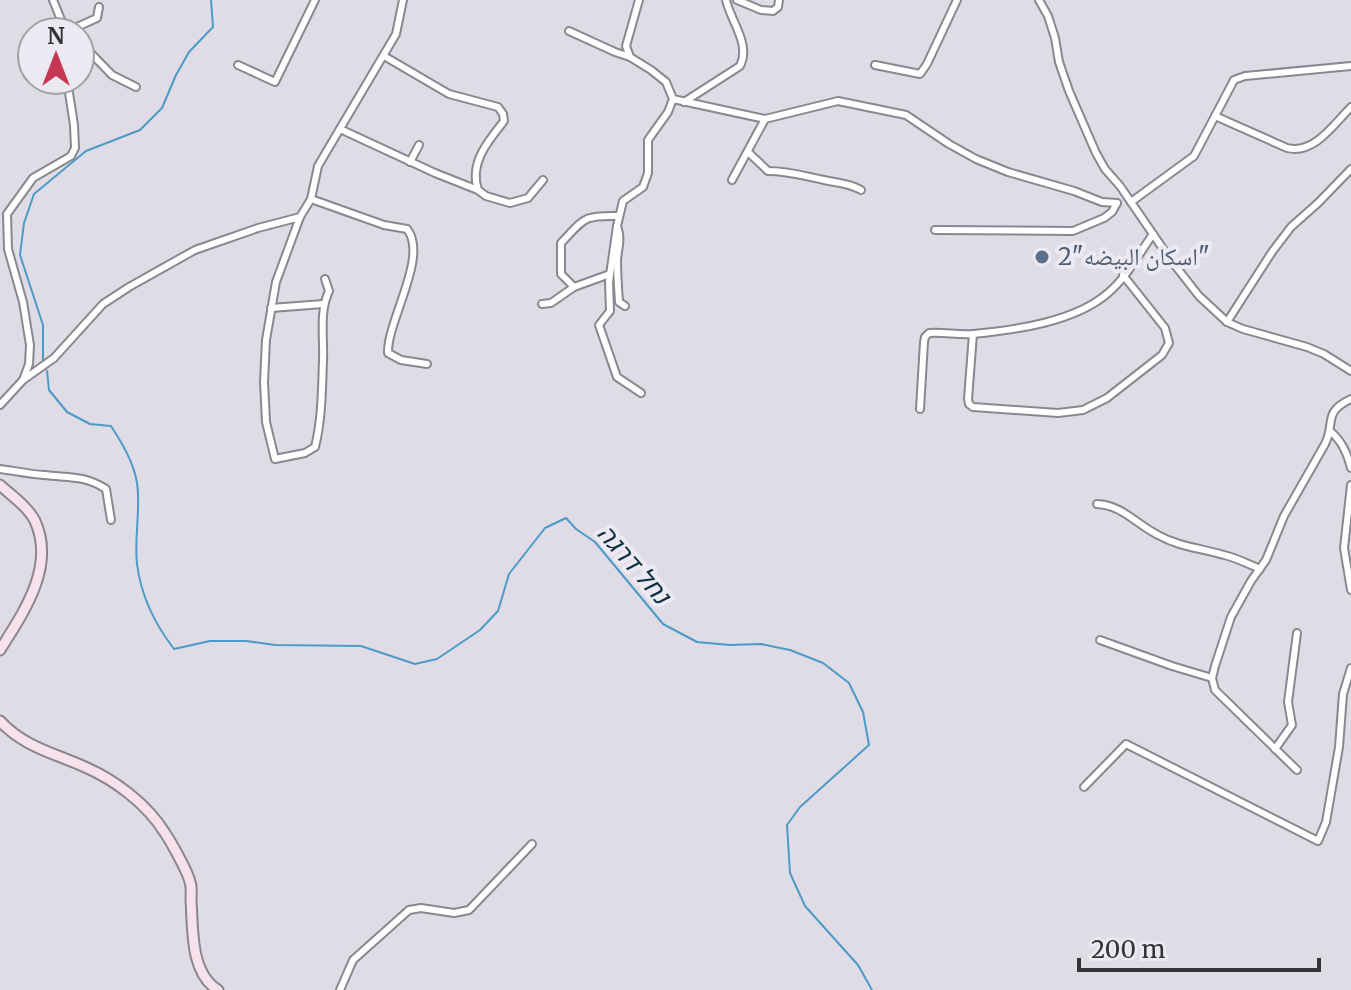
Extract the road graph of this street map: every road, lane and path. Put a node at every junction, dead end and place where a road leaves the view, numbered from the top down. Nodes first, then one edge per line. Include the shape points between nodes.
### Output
1 (315, 0) edge
2 (403, 0) edge
3 (639, 0) edge
4 (726, 0) edge
5 (737, 0) edge
6 (779, 0) edge
7 (957, 0) edge
8 (1039, 0) edge
9 (99, 7) dead end
10 (96, 18) edge
11 (569, 31) dead end
12 (384, 56) junction
13 (630, 57) junction
14 (96, 58) edge
15 (238, 65) dead end
16 (875, 65) dead end
17 (1351, 66) edge
18 (136, 87) dead end
19 (69, 96) edge
20 (673, 99) junction
21 (684, 102) junction
22 (1351, 107) edge
23 (1215, 116) junction
24 (765, 119) junction
25 (340, 129) junction
26 (419, 145) dead end
27 (748, 152) junction
28 (410, 162) junction
29 (1351, 169) edge
30 (543, 180) dead end
31 (732, 180) dead end
32 (478, 190) junction
33 (861, 190) dead end
34 (311, 199) junction
35 (1131, 202) junction
36 (619, 216) junction
37 (300, 217) junction
38 (617, 226) junction
39 (935, 230) dead end
40 (1153, 234) junction
41 (610, 274) junction
42 (1123, 275) junction
43 (325, 279) dead end
44 (574, 287) junction
45 (323, 304) junction
46 (542, 304) dead end
47 (625, 306) dead end
48 (271, 308) junction
49 (1227, 322) junction
50 (973, 334) junction
51 (427, 364) dead end
52 (1351, 371) edge
53 (23, 380) junction
54 (641, 393) dead end
55 (1351, 399) edge
56 (0, 405) edge
57 (920, 409) dead end
58 (1330, 431) junction
59 (1351, 468) edge
60 (0, 469) edge
61 (0, 485) edge
62 (1351, 485) edge
63 (1097, 504) dead end
64 (111, 520) dead end
65 (1260, 569) junction
66 (1351, 590) edge
67 (1297, 633) dead end
68 (1100, 640) dead end
69 (0, 650) edge
70 (1351, 668) edge
71 (1212, 678) junction
72 (0, 721) edge
73 (1275, 749) junction
74 (1297, 770) dead end
75 (1084, 787) dead end
76 (532, 844) dead end
77 (218, 990) edge
78 (340, 990) edge

1 - 15 street via 275,82
2 - 12 street via 396,34
3 - 13 street via 626,46
4 - 21 street via 745,56 740,66
5 - 6 street via 773,11
7 - 16 street via 920,74
8 - 35 street via 1077,112 1105,169
9 - 10 street
11 - 13 street
12 - 25 street
12 - 32 street via 449,94 498,107 503,114 504,121 480,153 474,180
13 - 20 street via 666,82
14 - 18 street via 112,75
17 - 23 street via 1237,78
19 - 53 street via 75,148 71,156 33,178 7,214 8,249 30,345
20 - 21 street
20 - 36 street via 648,140 643,187 623,201
21 - 24 street
22 - 23 street via 1319,139 1297,150
23 - 35 street via 1194,156
24 - 27 street
24 - 39 street via 838,101 906,115 976,159 1117,203 1104,218 1073,231
25 - 28 street
25 - 34 street via 318,166
26 - 28 street
27 - 31 street
27 - 33 street via 768,171 789,171
28 - 32 street
29 - 49 street via 1291,227
30 - 32 street via 528,198 510,203
34 - 37 street
34 - 51 street via 412,235 406,290 388,353
35 - 40 street
36 - 38 street
36 - 44 street via 598,215 580,222 561,243 561,274
37 - 48 street
37 - 53 street via 195,250 129,287 103,304 54,358
38 - 41 street
38 - 47 street via 619,302
40 - 42 street
40 - 49 street via 1199,296
41 - 44 street
41 - 54 street via 610,311 599,325 617,377
42 - 50 street via 1108,293 1079,312
42 - 50 street via 1165,328 1169,343 1162,355 1107,398 1083,410 973,407 968,399
43 - 45 street via 329,291
44 - 46 street
45 - 48 street
45 - 48 street via 315,447 275,459 264,382
49 - 52 street via 1307,347
50 - 57 street via 925,337
53 - 56 street
55 - 58 street via 1332,414
58 - 59 street via 1344,446
58 - 65 street
60 - 64 street via 92,480 106,489
61 - 69 street via 34,520 42,550 37,582
62 - 66 street via 1344,548
63 - 65 street via 1121,510 1167,540
65 - 71 street via 1231,617
67 - 73 street via 1288,702 1292,725
68 - 71 street
70 - 75 street via 1326,822 1318,841 1126,744
71 - 73 street via 1215,690
72 - 77 street via 30,745 89,768 124,789 164,830 190,881 198,965
73 - 74 street
76 - 78 street via 469,910 409,910 353,960

